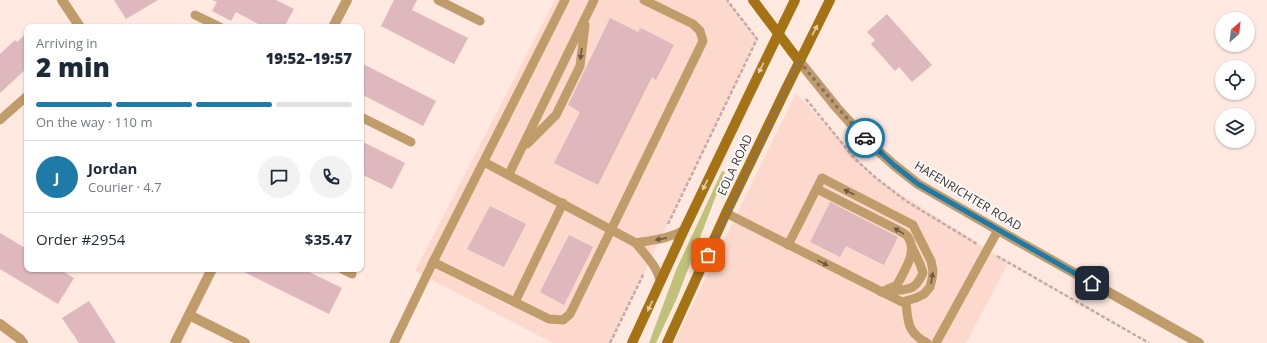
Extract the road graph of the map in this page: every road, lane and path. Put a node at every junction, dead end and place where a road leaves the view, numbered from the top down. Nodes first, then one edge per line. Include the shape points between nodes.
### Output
1 (62, 0) edge
2 (347, 0) edge
3 (438, 0) edge
4 (565, 0) edge
5 (594, 0) edge
6 (644, 0) edge
7 (727, 0) edge
8 (753, 0) edge
9 (795, 0) edge
10 (830, 0) edge
11 (195, 15) dead end
12 (586, 15) junction
13 (480, 21) dead end
14 (78, 24) edge
15 (214, 24) edge
16 (335, 24) edge
17 (779, 33) junction
18 (799, 61) junction
19 (24, 99) edge
20 (806, 99) dead end
21 (364, 118) edge
22 (0, 120) edge
23 (411, 142) dead end
24 (521, 149) junction
25 (484, 162) junction
26 (509, 174) junction
27 (817, 189) junction
28 (563, 203) junction
29 (726, 213) junction
30 (667, 227) dead end
31 (611, 229) junction
32 (684, 230) junction
33 (998, 230) junction
34 (636, 243) junction
35 (788, 245) junction
36 (912, 247) junction
37 (987, 251) junction
38 (433, 262) junction
39 (647, 267) dead end
40 (211, 272) edge
41 (348, 272) edge
42 (352, 274) dead end
43 (660, 281) junction
44 (881, 292) junction
45 (515, 302) junction
46 (906, 302) junction
47 (189, 316) junction
48 (0, 324) edge
49 (23, 343) edge
50 (175, 343) edge
51 (245, 343) edge
52 (394, 343) edge
53 (610, 343) edge
54 (632, 343) edge
55 (667, 343) edge
56 (926, 343) edge
57 (936, 343) edge
58 (1149, 343) edge
59 (1199, 343) edge

1 - 14 street
2 - 16 street
3 - 13 lane
4 - 25 lane
5 - 12 lane
6 - 31 lane via 693,24 700,31 703,41
7 - 30 path via 758,39
8 - 17 street, HAFENRICHTER ROAD
9 - 17 street, EOLA ROAD
18 -> 10 street, EOLA ROAD
11 - 15 lane
12 - 24 lane
12 -> 24 lane via 580,66 556,116
17 - 18 street, HAFENRICHTER ROAD
17 -> 32 street, EOLA ROAD
18 - 29 street, EOLA ROAD
18 - 33 street, HAFENRICHTER ROAD via 861,134 894,165 918,184
19 - 22 lane
20 - 37 path via 855,159 876,178 906,201
21 - 23 lane
24 - 26 lane
25 - 26 lane
25 - 38 lane
26 - 28 lane
27 - 35 lane
36 -> 27 lane via 907,236 898,230
46 -> 27 lane via 924,294 930,287 933,271 931,261 913,225 822,178
28 - 31 lane
28 - 45 lane
29 - 35 lane
29 - 55 street, EOLA ROAD
31 - 34 lane
31 - 45 lane via 570,314 563,320 549,319
32 -> 34 lane via 664,238
32 - 43 street, EOLA ROAD
33 - 37 lane
33 - 59 street, HAFENRICHTER ROAD
34 - 43 lane via 653,265
35 -> 44 lane
36 - 44 lane via 911,257 897,285
36 - 44 lane via 923,273 918,284 908,289
37 - 57 lane
37 - 58 path
38 - 45 lane
38 - 52 lane
39 - 53 path
40 - 47 street
41 - 42 lane
43 -> 54 street, EOLA ROAD
44 - 46 lane
46 - 56 lane via 914,336
47 - 50 street
47 - 51 street
48 - 49 street

